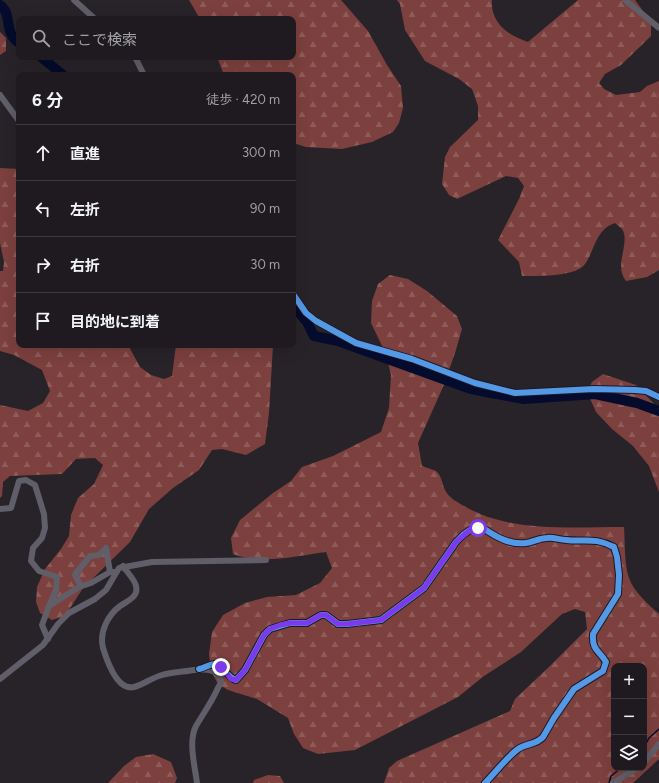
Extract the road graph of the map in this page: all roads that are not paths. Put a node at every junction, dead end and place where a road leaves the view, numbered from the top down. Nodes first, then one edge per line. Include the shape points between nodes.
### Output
1 (74, 0) edge
2 (625, 0) edge
3 (92, 16) edge
4 (659, 28) edge
5 (136, 60) edge
6 (142, 72) edge
7 (0, 95) edge
8 (16, 117) edge
9 (296, 298) edge
10 (659, 397) edge
11 (0, 509) edge
12 (266, 560) dead end
13 (124, 566) junction
14 (113, 572) junction
15 (81, 586) junction
16 (49, 606) junction
17 (48, 639) junction
18 (199, 669) junction
19 (0, 679) edge
20 (659, 744) edge
21 (647, 758) edge
22 (632, 771) edge
23 (196, 783) edge
24 (485, 783) edge
25 (613, 783) edge

1 - 3 street
2 - 4 street
5 - 6 street
7 - 8 street
9 - 10 street via 316,321 356,343 412,359 475,383 514,393 594,389 635,390 646,391
11 - 16 street via 11,508 19,481 26,480 35,485 44,514 45,528 42,538 33,548 31,561 39,571 57,577 56,590
12 - 13 street via 152,562
13 - 14 street
13 - 18 street via 137,589 135,595 120,606 105,624 102,639 118,681 127,688 134,687 170,672
14 - 15 street
14 - 15 street via 106,548 99,555 90,556 76,572
14 - 17 street via 106,590 69,613
15 - 16 street
16 - 17 street via 42,625
17 - 19 street via 43,646
18 - 23 street via 216,672 221,682 193,734
18 - 24 street via 217,664 231,679 236,680 245,670 264,635 280,625 307,623 321,615 326,615 338,624 381,620 424,588 456,542 470,530 483,528 503,540 516,543 547,538 607,543 614,547 620,575 618,594 593,634 594,648 606,662 603,671 574,689 539,742 521,747 513,753
20 - 21 street
22 - 25 street

